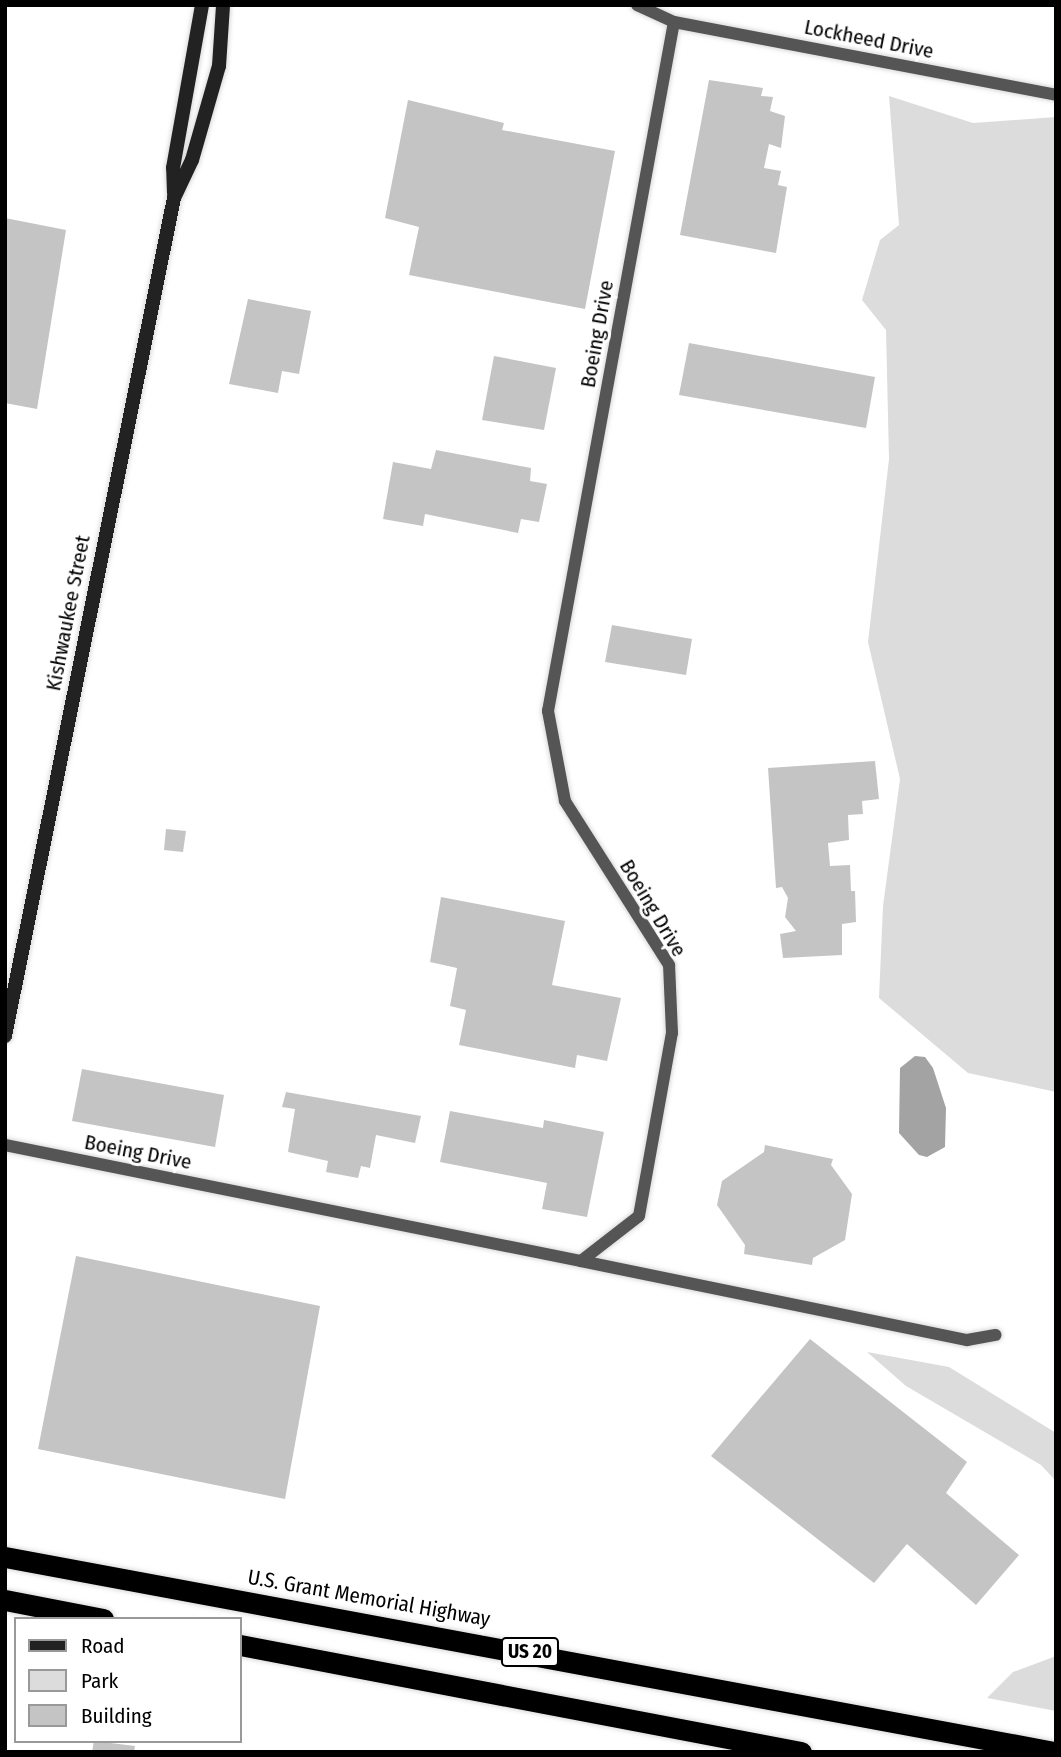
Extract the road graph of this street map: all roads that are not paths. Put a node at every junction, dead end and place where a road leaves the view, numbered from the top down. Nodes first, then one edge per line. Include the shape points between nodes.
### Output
1 (202, 5) edge
2 (223, 5) edge
3 (637, 5) edge
4 (674, 22) junction
5 (1055, 95) edge
6 (174, 198) junction
7 (5, 1036) edge
8 (5, 1145) edge
9 (581, 1261) junction
10 (996, 1335) dead end
11 (5, 1557) edge
12 (5, 1600) edge
13 (93, 1617) edge
14 (242, 1645) edge
15 (802, 1752) edge
16 (1054, 1752) edge

1 - 6 street, Kishwaukee Street via 173,168
2 - 6 street, Kishwaukee Street via 219,66 192,160
3 - 4 street, Lockheed Drive
4 - 5 street, Lockheed Drive
4 - 9 street, Boeing Drive via 548,711 565,801 669,965 672,1033 639,1216
6 - 7 street, Kishwaukee Street
8 - 9 street, Boeing Drive
9 - 10 street via 967,1340
11 - 16 highway, U.S. Grant Memorial Highway / US 20
12 - 13 highway
14 - 15 highway, US 20

